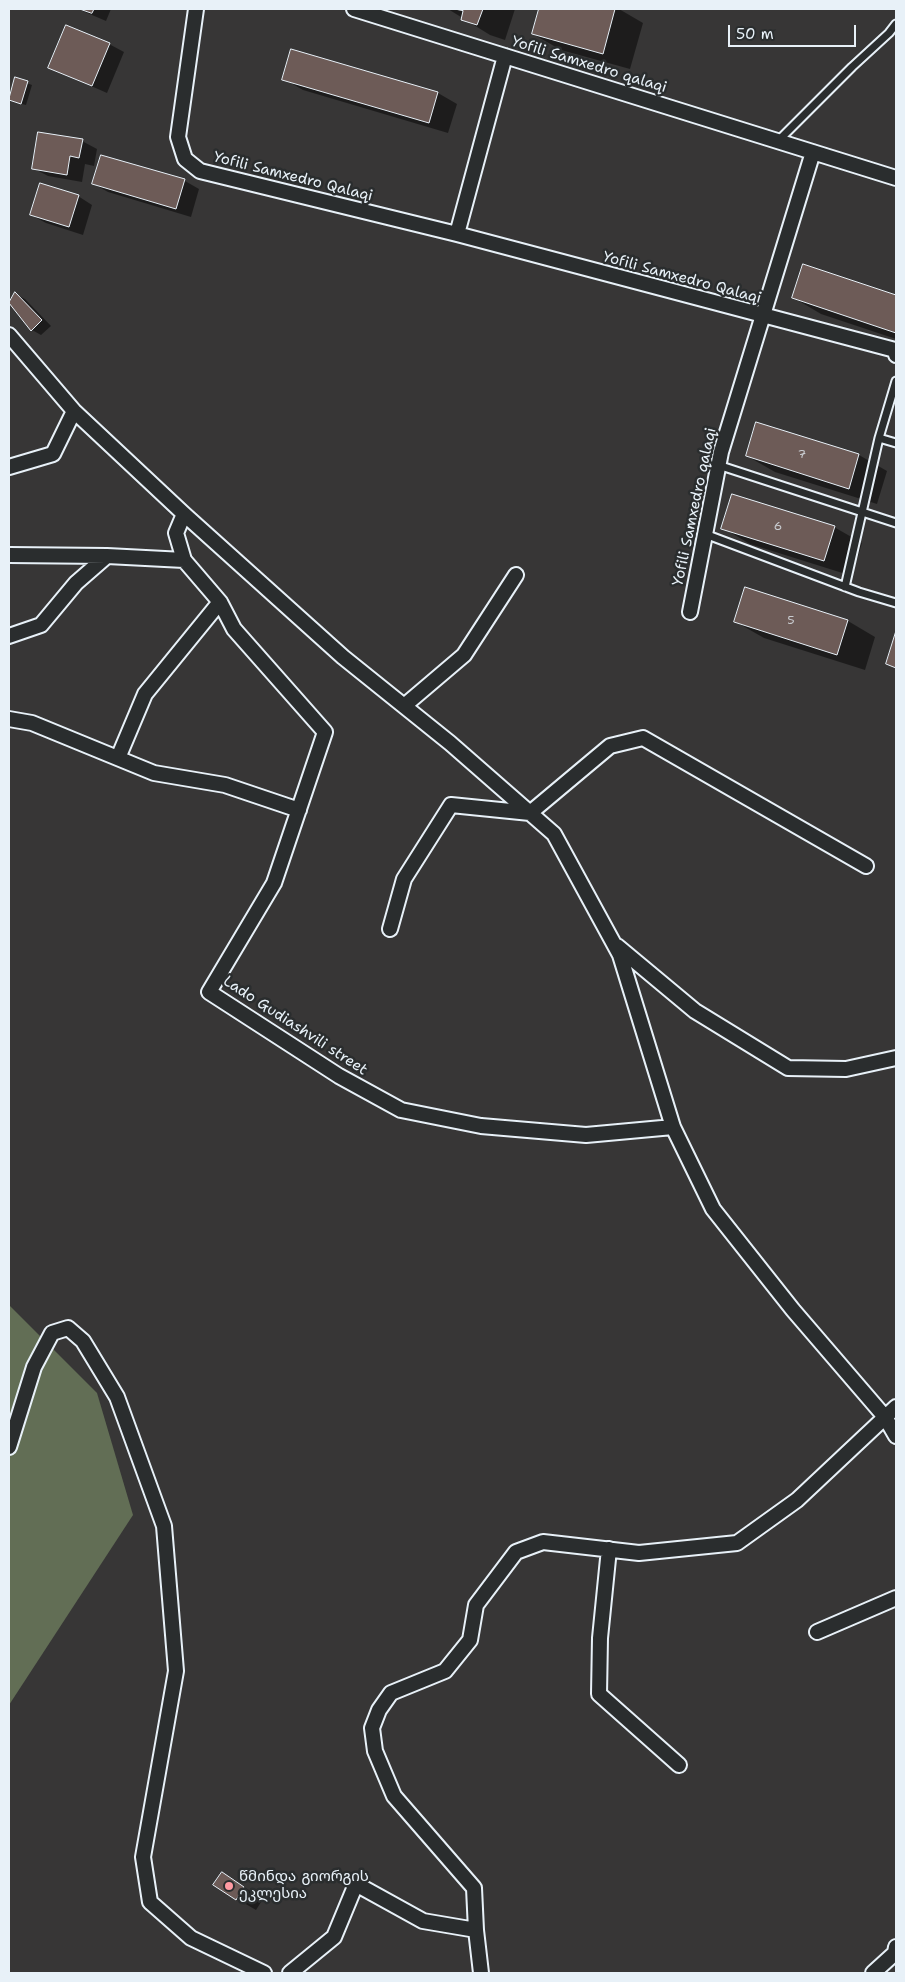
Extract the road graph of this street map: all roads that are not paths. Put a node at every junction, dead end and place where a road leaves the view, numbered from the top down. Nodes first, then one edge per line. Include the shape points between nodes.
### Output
1 (196, 9) edge
2 (354, 9) edge
3 (896, 24) edge
4 (505, 56) junction
5 (778, 141) junction
6 (813, 152) junction
7 (896, 178) edge
8 (457, 234) junction
9 (763, 316) junction
10 (9, 335) edge
11 (896, 355) edge
12 (896, 382) edge
13 (74, 411) junction
14 (879, 438) junction
15 (896, 443) edge
16 (718, 465) junction
17 (9, 467) edge
18 (862, 512) junction
19 (184, 514) junction
20 (896, 523) edge
21 (705, 534) junction
22 (9, 555) edge
23 (107, 556) junction
24 (184, 560) junction
25 (516, 575) dead end
26 (845, 587) junction
27 (220, 602) junction
28 (896, 603) edge
29 (690, 612) dead end
30 (9, 636) edge
31 (404, 706) junction
32 (9, 719) edge
33 (118, 758) junction
34 (299, 810) junction
35 (530, 813) junction
36 (866, 866) dead end
37 (390, 929) dead end
38 (613, 943) junction
39 (896, 1058) edge
40 (673, 1127) junction
41 (896, 1407) edge
42 (885, 1417) junction
43 (896, 1436) edge
44 (9, 1447) edge
45 (609, 1549) junction
46 (896, 1598) edge
47 (817, 1632) dead end
48 (679, 1766) dead end
49 (476, 1930) junction
50 (896, 1947) edge
51 (264, 1973) edge
52 (290, 1973) edge
53 (481, 1973) edge
54 (873, 1973) edge

1 - 8 street, Yofili Samxedro Qalaqi via 178,137 186,159 200,171
2 - 4 street, Yofili Samxedro qalaqi
3 - 5 lane
4 - 5 street, Yofili Samxedro qalaqi
4 - 8 street, Yofili Samxedro Qalaqi
5 - 6 street, Yofili Samxedro qalaqi
6 - 7 street, Yofili Samxedro qalaqi
6 - 9 street, Yofili Samxedro qalaqi
8 - 9 street, Yofili Samxedro Qalaqi
9 - 11 street, Yofili Samxedro Qalaqi via 895,350
9 - 16 street, Yofili Samxedro qalaqi
10 - 13 street
12 - 14 lane
13 - 17 street via 53,454
13 - 19 street
14 - 15 lane
14 - 18 lane
16 - 18 lane
16 - 21 street, Yofili Samxedro qalaqi
18 - 20 lane
18 - 26 lane
19 - 24 street, Lado Gudiashvili street via 176,533
19 - 31 street via 343,657
21 - 26 lane
21 - 29 street, Yofili Samxedro qalaqi
22 - 23 street
23 - 24 street
23 - 30 street via 76,583 41,625
24 - 27 street, Lado Gudiashvili street
25 - 31 street via 464,655
26 - 28 lane
27 - 33 street via 145,694
27 - 34 street, Lado Gudiashvili street via 234,629 325,732
31 - 35 street
32 - 33 street via 32,723
33 - 34 street via 154,773 225,785
34 - 40 street, Lado Gudiashvili street via 274,883 209,992 338,1076 401,1110 481,1126 586,1135
35 - 36 street via 610,746 643,738
35 - 37 street via 451,805 404,879
35 - 38 street via 554,834
38 - 39 street via 694,1011 788,1068 846,1070
38 - 40 street via 620,955
40 - 42 street via 714,1210 793,1310
41 - 42 street
42 - 43 street
42 - 45 street via 797,1500 737,1543 639,1553
44 - 51 street via 34,1367 52,1332 68,1328 83,1341 117,1397 164,1526 176,1671 143,1857 150,1902 191,1938
45 - 48 street via 600,1638 599,1694
45 - 49 street via 542,1542 516,1552 476,1605 470,1640 445,1671 391,1693 372,1728 375,1751 394,1796 474,1888
46 - 47 street
49 - 52 street via 423,1921 356,1884 334,1937
49 - 53 street
50 - 54 street via 895,1953

